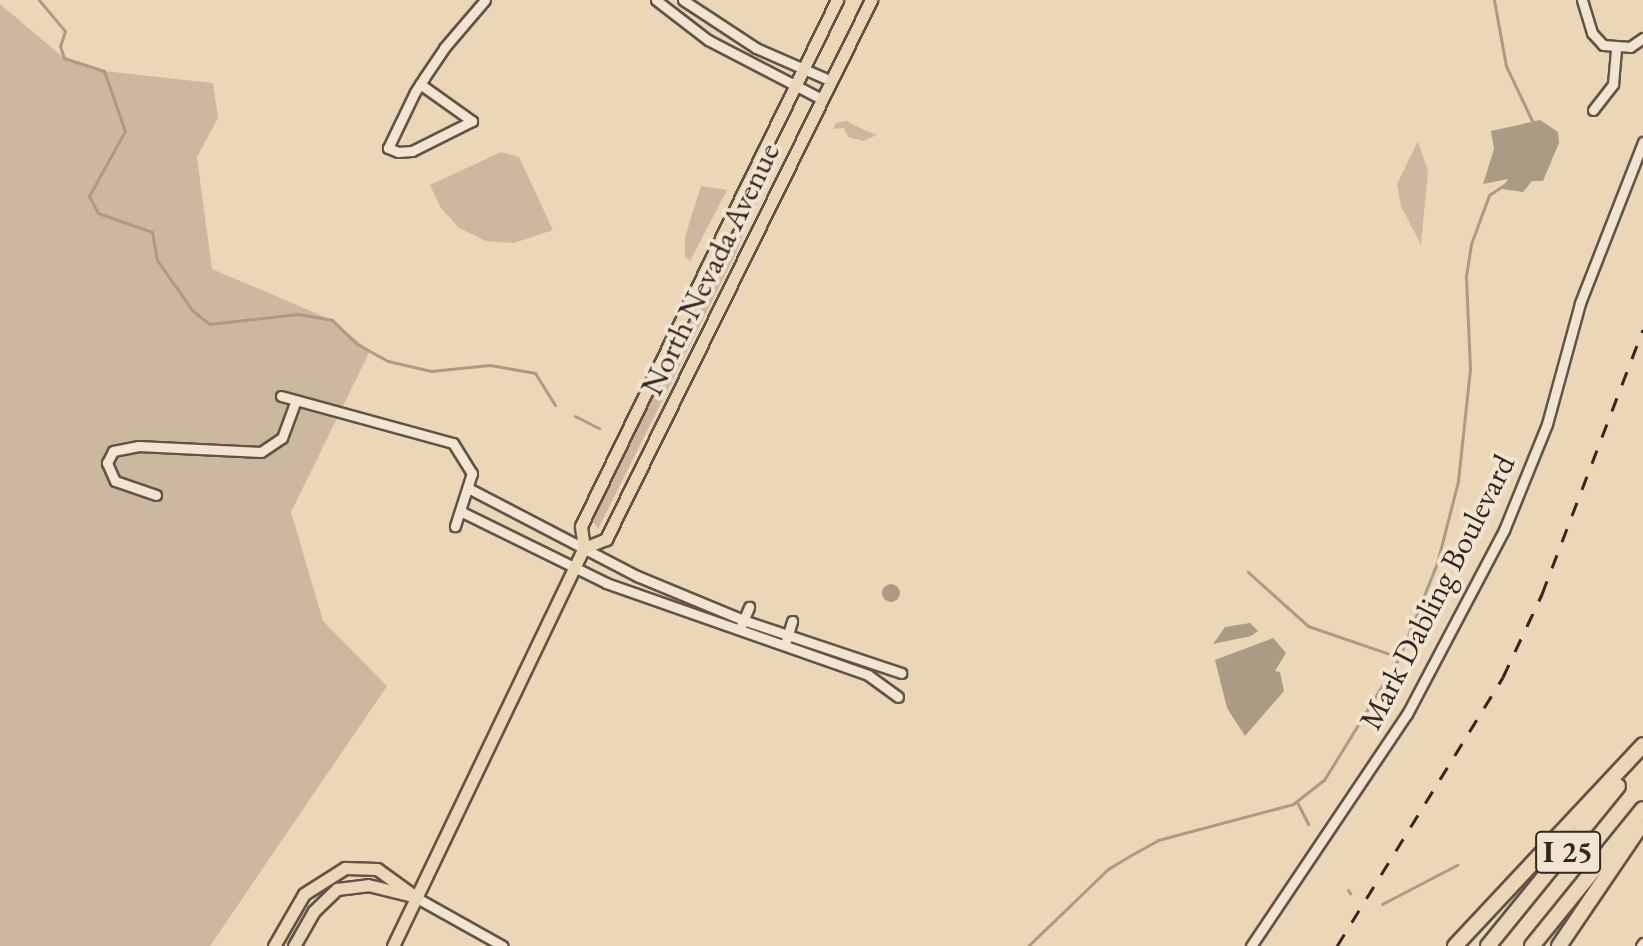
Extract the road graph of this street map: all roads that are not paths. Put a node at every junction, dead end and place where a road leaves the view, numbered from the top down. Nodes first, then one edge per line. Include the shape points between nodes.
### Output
1 (485, 0) edge
2 (656, 0) edge
3 (683, 0) edge
4 (837, 0) edge
5 (871, 0) edge
6 (1582, 0) edge
7 (1643, 38) edge
8 (1616, 49) junction
9 (803, 68) junction
10 (831, 81) junction
11 (420, 84) junction
12 (796, 84) junction
13 (822, 99) junction
14 (1593, 110) dead end
15 (1643, 142) edge
16 (281, 396) dead end
17 (296, 400) junction
18 (468, 488) junction
19 (156, 495) dead end
20 (462, 512) junction
21 (455, 526) dead end
22 (584, 548) junction
23 (574, 567) junction
24 (749, 607) dead end
25 (743, 620) junction
26 (792, 621) dead end
27 (739, 631) junction
28 (786, 641) junction
29 (901, 673) dead end
30 (898, 697) dead end
31 (1643, 745) edge
32 (1643, 754) edge
33 (1643, 809) edge
34 (1643, 823) edge
35 (417, 898) junction
36 (274, 946) edge
37 (294, 946) edge
38 (393, 946) edge
39 (503, 946) edge
40 (1251, 946) edge
41 (1455, 946) edge
42 (1488, 946) edge
43 (1532, 946) edge
44 (1559, 946) edge

1 - 11 street
2 - 12 street via 708,40
3 - 9 street via 731,34
4 - 9 main road, North Nevada Avenue
5 - 10 main road, North Nevada Avenue
6 - 8 street via 1596,39
7 - 8 street
8 - 14 street via 1613,84
9 - 10 street
9 - 12 main road, North Nevada Avenue
10 - 13 main road, North Nevada Avenue
11 - 11 street via 472,121 412,151 388,148
12 - 13 street
12 - 22 main road, North Nevada Avenue via 581,526
13 - 22 main road, North Nevada Avenue via 606,539
15 - 40 street, Mark Dabling Boulevard via 1580,303 1547,424 1504,530 1400,726
16 - 17 street
17 - 18 street via 453,443 472,473
17 - 19 street via 282,438 261,452 138,446 113,451 107,463 115,481
18 - 20 street
18 - 22 street
20 - 21 street
20 - 23 street
22 - 23 main road, North Nevada Avenue
22 - 25 street
23 - 27 street
23 - 35 main road, North Nevada Avenue
24 - 25 street
25 - 27 street
25 - 28 street
26 - 28 street
27 - 28 street
28 - 29 street
28 - 30 street via 868,675
31 - 41 highway
32 - 42 highway, I 25
33 - 43 highway, I 25
34 - 44 highway
35 - 36 main road via 394,876 377,869 345,868 304,894
35 - 37 main road via 368,885 337,889 314,911
35 - 38 main road, North Nevada Avenue
35 - 39 street

